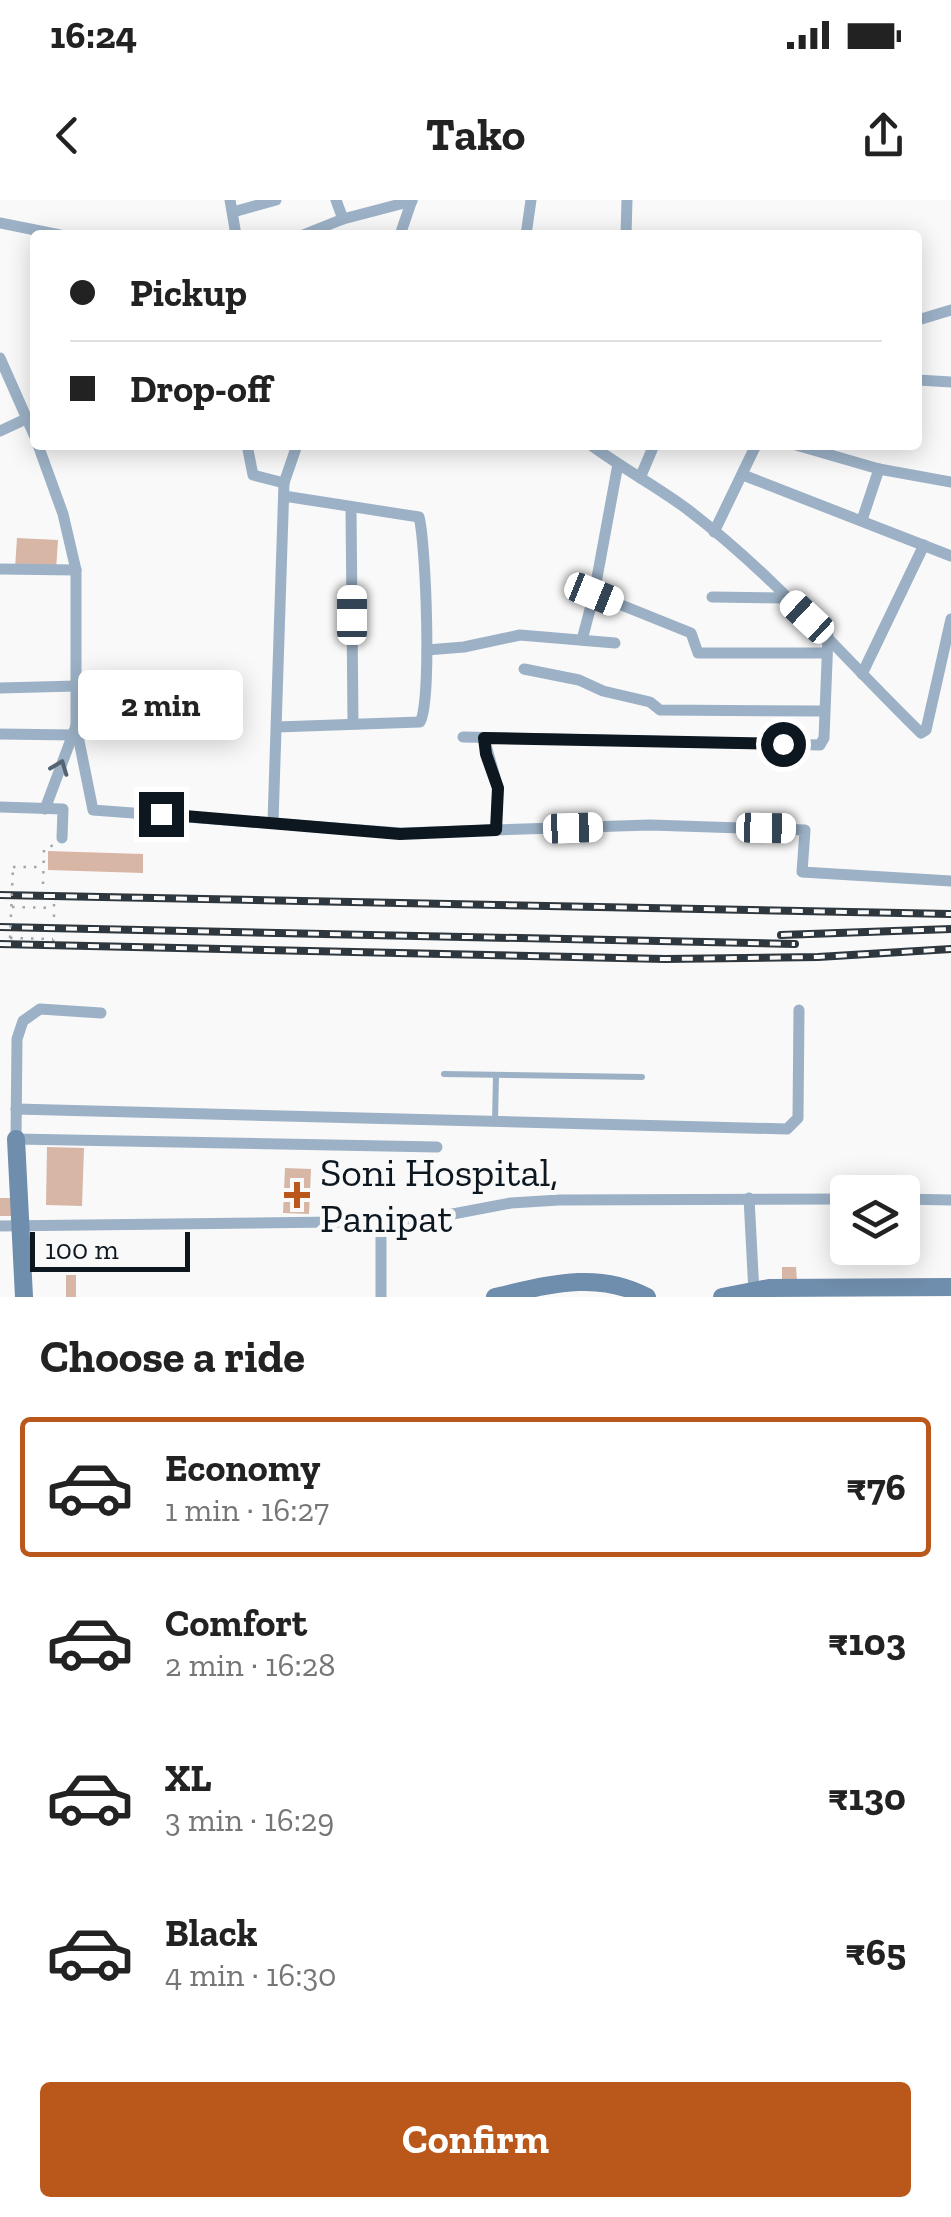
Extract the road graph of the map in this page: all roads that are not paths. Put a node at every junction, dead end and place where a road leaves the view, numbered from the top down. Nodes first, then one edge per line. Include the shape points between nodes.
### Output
1 (276, 200) edge
2 (336, 200) edge
3 (531, 200) edge
4 (627, 200) edge
5 (412, 201) edge
6 (231, 206) edge
7 (343, 219) junction
8 (0, 223) edge
9 (33, 230) edge
10 (325, 230) edge
11 (402, 230) edge
12 (527, 230) edge
13 (626, 230) edge
14 (951, 310) edge
15 (922, 319) edge
16 (0, 358) edge
17 (922, 380) edge
18 (951, 382) edge
19 (28, 418) junction
20 (30, 424) edge
21 (0, 431) edge
22 (40, 450) edge
23 (247, 450) edge
24 (296, 450) edge
25 (598, 450) edge
26 (652, 450) edge
27 (754, 450) edge
28 (813, 450) edge
29 (618, 464) junction
30 (879, 469) junction
31 (743, 475) junction
32 (640, 478) junction
33 (951, 482) edge
34 (284, 489) junction
35 (351, 508) junction
36 (862, 520) junction
37 (714, 532) junction
38 (924, 545) junction
39 (951, 556) edge
40 (0, 568) edge
41 (76, 570) junction
42 (594, 594) junction
43 (712, 597) dead end
44 (787, 598) junction
45 (951, 619) edge
46 (828, 636) junction
47 (582, 640) junction
48 (615, 642) dead end
49 (427, 650) junction
50 (826, 653) junction
51 (524, 670) dead end
52 (862, 674) junction
53 (76, 686) junction
54 (0, 688) edge
55 (823, 711) junction
56 (353, 722) junction
57 (278, 727) junction
58 (74, 730) junction
59 (0, 734) edge
60 (463, 737) dead end
61 (484, 738) junction
62 (0, 807) edge
63 (45, 809) junction
64 (272, 822) junction
65 (496, 830) junction
66 (62, 838) road end
67 (951, 882) edge
68 (799, 1010) dead end
69 (101, 1013) dead end
70 (444, 1074) dead end
71 (496, 1075) junction
72 (642, 1077) dead end
73 (16, 1108) junction
74 (496, 1122) junction
75 (5, 1139) edge
76 (437, 1147) dead end
77 (748, 1198) junction
78 (830, 1199) edge
79 (920, 1199) edge
80 (951, 1200) edge
81 (381, 1222) junction
82 (0, 1226) edge
83 (20, 1226) junction
84 (951, 1287) edge
85 (754, 1293) edge
86 (24, 1297) edge
87 (381, 1297) edge
88 (495, 1297) edge
89 (648, 1297) edge
90 (722, 1297) edge

1 - 6 street
2 - 7 street
3 - 12 street
4 - 13 street
5 - 7 street
5 - 11 street
7 - 10 street
8 - 9 street
14 - 15 street
16 - 19 street
17 - 18 street
19 - 20 street
19 - 21 street
22 - 41 street
23 - 34 street via 253,475
24 - 34 street
25 - 29 street
26 - 32 street
27 - 31 street
28 - 30 street
29 - 32 street
29 - 42 street
30 - 33 street
30 - 36 street
31 - 36 street
31 - 37 street
32 - 37 street
34 - 35 street
34 - 57 street
35 - 49 street via 421,519
35 - 56 street
36 - 38 street
37 - 44 street
38 - 39 street
38 - 52 street
40 - 41 street
41 - 53 street
42 - 47 street
42 - 50 street via 691,633 698,653
43 - 44 street
44 - 46 street
45 - 52 street via 925,732
46 - 50 street
46 - 52 street
47 - 48 street
47 - 49 street via 520,635
49 - 56 street via 420,722
50 - 55 street
51 - 55 street via 577,679 660,710
53 - 54 street
53 - 58 street
55 - 61 street via 820,745
56 - 57 street
57 - 64 street
58 - 59 street
63 -> 58 street
58 - 64 street via 94,810
60 - 61 street
61 - 65 street via 498,788
62 - 63 street
63 - 66 street via 63,809
64 - 65 street via 400,834
65 - 67 street via 805,830 802,872
68 - 74 street via 798,1118 792,1127
69 - 73 street via 28,1014 18,1039
70 - 71 lane
71 - 72 lane
71 - 74 lane
73 - 74 street
73 - 75 street
75 - 76 street
75 - 83 street
77 - 78 street
77 - 81 street via 532,1200
77 - 85 street
79 - 80 street
81 - 83 street
81 - 87 street
82 - 83 street
83 - 86 street
84 - 85 street
85 - 90 street
88 - 89 street via 589,1281

